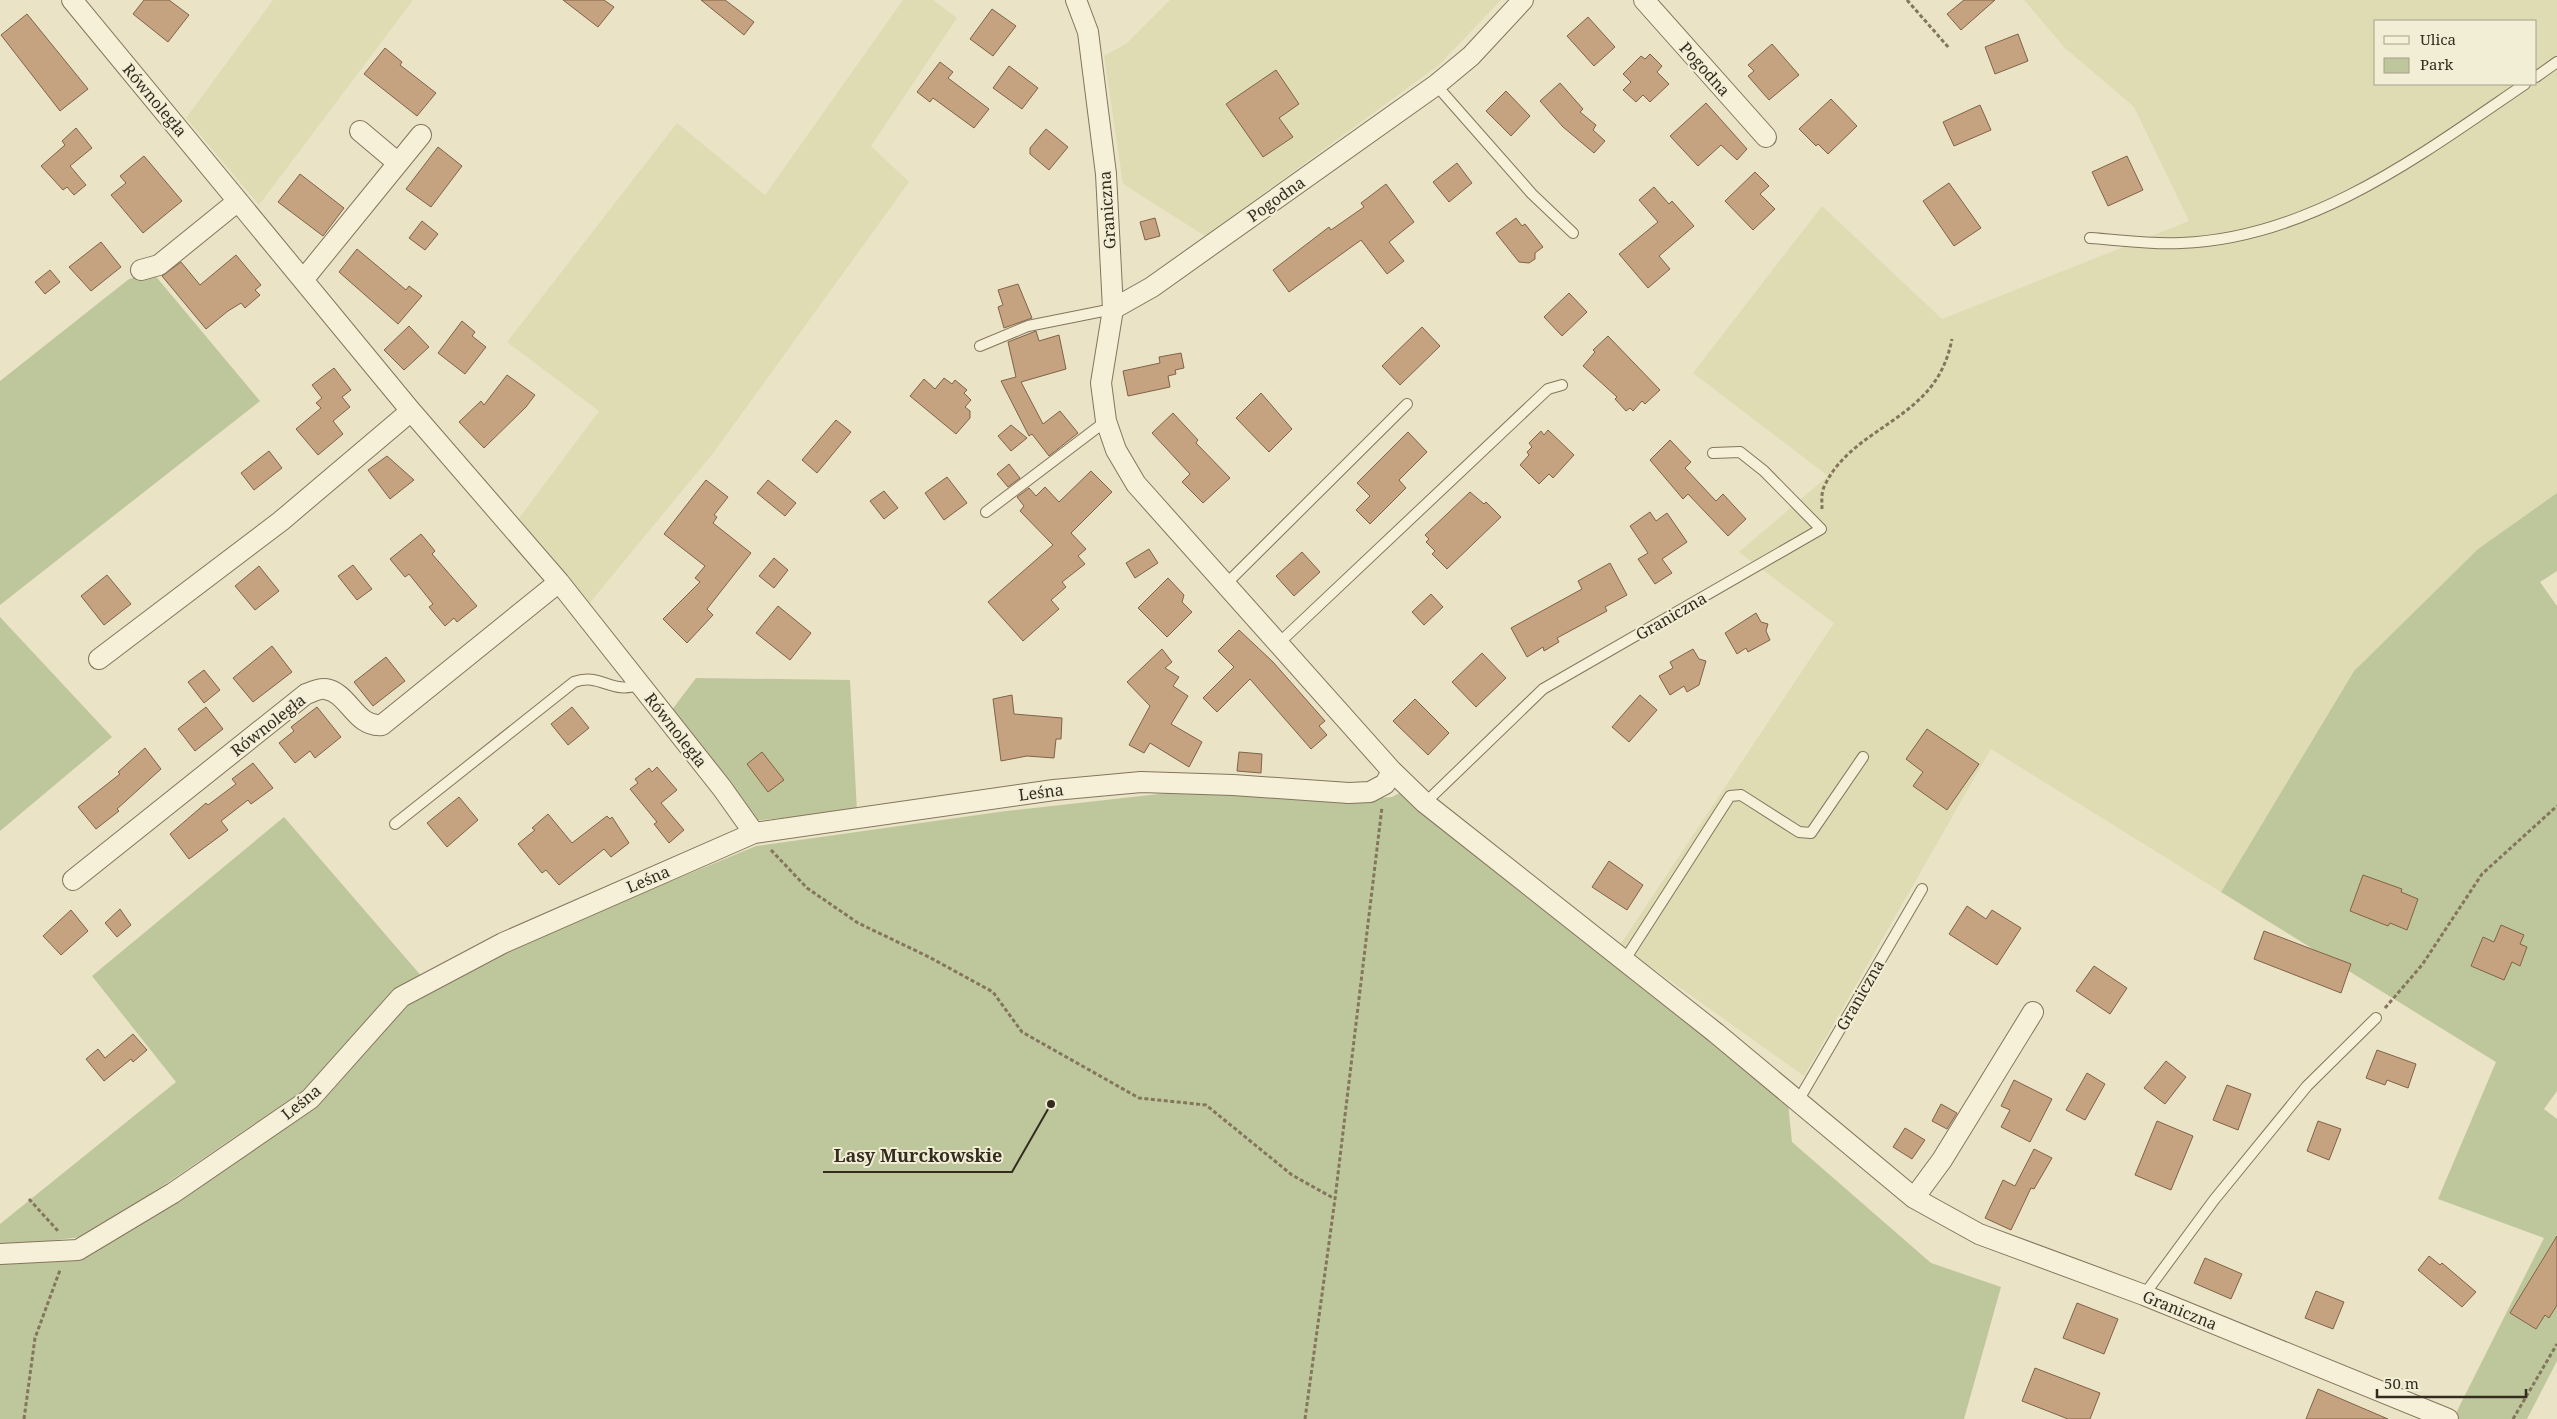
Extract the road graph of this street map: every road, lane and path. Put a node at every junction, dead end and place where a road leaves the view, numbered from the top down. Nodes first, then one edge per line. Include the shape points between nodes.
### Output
1 (72, 0) edge
2 (1076, 0) edge
3 (1523, 0) edge
4 (1644, 0) edge
5 (1907, 0) edge
6 (1949, 48) dead end
7 (2557, 62) edge
8 (2537, 76) edge
9 (1436, 85) junction
10 (2524, 85) edge
11 (360, 131) dead end
12 (421, 135) dead end
13 (1766, 137) dead end
14 (398, 163) junction
15 (238, 201) junction
16 (1573, 232) dead end
17 (2090, 238) dead end
18 (141, 270) dead end
19 (303, 280) junction
20 (1113, 309) junction
21 (1952, 339) dead end
22 (980, 346) dead end
23 (1562, 385) dead end
24 (1407, 404) dead end
25 (411, 411) junction
26 (1106, 421) junction
27 (1713, 453) dead end
28 (986, 512) dead end
29 (1821, 529) junction
30 (559, 582) junction
31 (1226, 584) junction
32 (1279, 643) junction
33 (99, 659) dead end
34 (640, 684) junction
35 (1863, 757) dead end
36 (1388, 778) junction
37 (1425, 803) junction
38 (2557, 806) edge
39 (395, 824) dead end
40 (754, 833) junction
41 (74, 880) dead end
42 (1922, 888) dead end
43 (1624, 961) junction
44 (2033, 1012) dead end
45 (2376, 1018) joint
46 (1798, 1102) junction
47 (1914, 1198) junction
48 (29, 1199) dead end
49 (1335, 1199) junction
50 (78, 1250) junction
51 (0, 1254) edge
52 (2144, 1295) junction
53 (2557, 1344) edge
54 (24, 1419) edge
55 (1306, 1419) edge
56 (2448, 1419) edge
57 (2512, 1419) edge

1 - 15 street, Równoległa
2 - 20 street, Graniczna via 1088,32 1106,174
3 - 9 street, Pogodna via 1471,56
4 - 13 street, Pogodna
5 - 6 path
7 - 8 lane
9 - 16 lane via 1532,194
9 - 20 street, Pogodna via 1152,287
10 - 17 lane via 2410,163 2318,212 2235,236 2181,243
11 - 14 street
12 - 14 street
14 - 19 street
15 - 18 street via 159,265
15 - 19 street, Równoległa
19 - 25 street, Równoległa
20 - 22 lane via 1028,326
20 - 26 street, Graniczna via 1101,383
21 - 29 path via 1946,364 1930,389 1906,411 1844,456 1823,488
23 - 32 lane via 1548,389
24 - 31 lane
25 - 30 street, Równoległa
25 - 33 street via 281,521
26 - 28 lane
26 - 31 street, Graniczna via 1116,450 1136,484
27 - 29 lane via 1740,452 1764,471
29 - 37 lane, Graniczna via 1543,689
30 - 34 street, Równoległa
30 - 41 street, Równoległa via 382,725 373,726 363,721 334,691 323,688 306,694
31 - 32 street, Graniczna
32 - 36 street, Graniczna
34 - 39 lane via 627,690 586,677 574,682
34 - 40 street, Równoległa
35 - 43 lane via 1811,833 1799,832 1741,795 1730,796
36 - 37 street, Graniczna
36 - 40 street, Leśna via 1370,792 1348,793 1141,782 1054,790
36 - 49 path
37 - 43 street, Graniczna
38 - 45 path via 2482,874 2422,965
40 - 49 path via 808,888 858,923 993,992 1022,1032 1139,1098 1206,1105 1292,1175
40 - 50 street, Leśna via 503,943 401,997 310,1099 173,1193
42 - 46 lane, Graniczna
43 - 46 street, Graniczna
44 - 47 street via 1942,1160
45 - 52 lane via 2307,1086 2214,1200
46 - 47 street, Graniczna
47 - 52 street, Graniczna via 1979,1234
48 - 50 path
49 - 55 path
50 - 51 street, Leśna
50 - 54 path via 60,1270 35,1338
52 - 56 street, Graniczna
53 - 57 path

